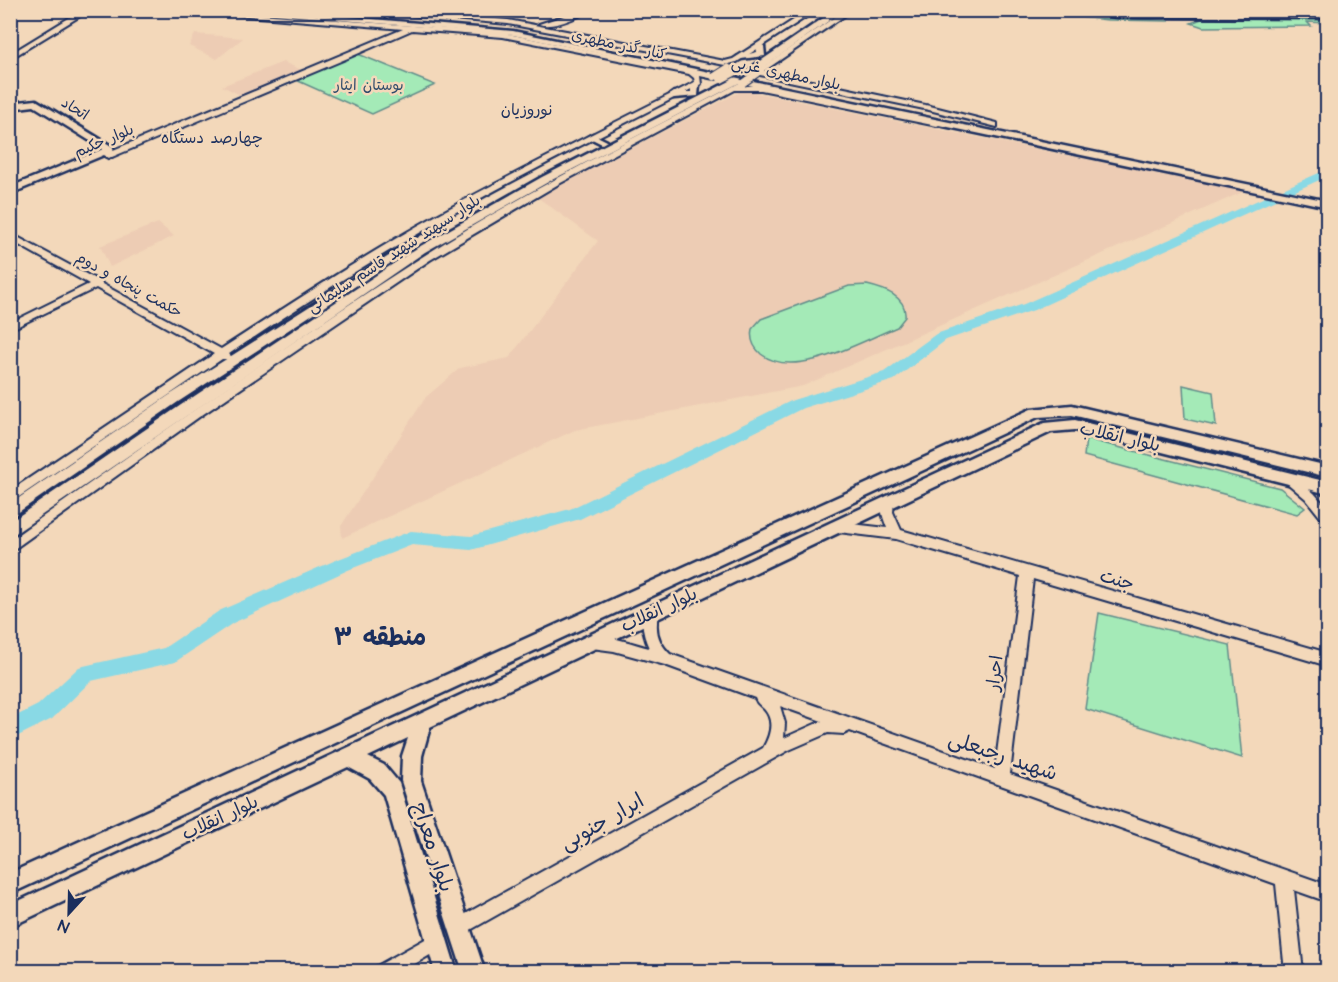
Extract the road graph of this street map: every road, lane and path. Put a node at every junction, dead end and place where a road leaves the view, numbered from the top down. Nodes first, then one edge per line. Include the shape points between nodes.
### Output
1 (87, 10) edge
2 (179, 10) edge
3 (232, 10) edge
4 (306, 10) edge
5 (590, 10) edge
6 (826, 10) edge
7 (841, 10) edge
8 (850, 10) edge
9 (1068, 10) edge
10 (194, 11) edge
11 (815, 11) edge
12 (210, 12) edge
13 (276, 12) edge
14 (292, 13) edge
15 (359, 16) edge
16 (1328, 17) edge
17 (348, 19) junction
18 (556, 22) junction
19 (525, 25) junction
20 (412, 27) junction
21 (460, 27) junction
22 (446, 30) junction
23 (555, 30) junction
24 (761, 50) junction
25 (780, 52) junction
26 (10, 57) edge
27 (741, 57) joint
28 (774, 60) junction
29 (712, 62) junction
30 (755, 73) junction
31 (692, 74) junction
32 (717, 78) junction
33 (734, 83) junction
34 (701, 94) junction
35 (674, 95) joint
36 (10, 106) edge
37 (10, 112) edge
38 (994, 125) junction
39 (984, 131) junction
40 (597, 139) junction
41 (106, 152) junction
42 (10, 191) edge
43 (497, 191) junction
44 (1323, 192) edge
45 (10, 197) edge
46 (1328, 204) edge
47 (10, 236) edge
48 (426, 236) junction
49 (400, 241) junction
50 (98, 284) junction
51 (372, 293) junction
52 (356, 295) junction
53 (321, 302) junction
54 (336, 308) junction
55 (302, 314) junction
56 (315, 322) junction
57 (10, 327) edge
58 (227, 357) junction
59 (231, 384) junction
60 (1253, 462) junction
61 (1328, 472) edge
62 (1290, 478) junction
63 (1328, 488) edge
64 (10, 498) edge
65 (888, 501) junction
66 (10, 512) edge
67 (1327, 517) edge
68 (834, 527) junction
69 (10, 531) edge
70 (896, 534) junction
71 (10, 547) edge
72 (1027, 573) junction
73 (651, 613) junction
74 (589, 643) junction
75 (665, 659) junction
76 (1328, 660) edge
77 (752, 691) junction
78 (423, 721) junction
79 (856, 728) junction
80 (767, 756) junction
81 (349, 757) junction
82 (1002, 777) junction
83 (411, 781) junction
84 (392, 790) junction
85 (1284, 878) junction
86 (10, 884) edge
87 (1328, 894) edge
88 (10, 916) edge
89 (459, 927) junction
90 (436, 942) junction
91 (382, 972) edge
92 (446, 972) edge
93 (474, 972) edge
94 (1294, 972) edge

1 - 26 street
2 - 10 street, کنار گذر مطهری
3 - 13 main road, بلوار مطهری غربی
4 - 15 main road, بلوار مطهری غربی
5 - 18 street
6 - 24 main road, بلوار سپهبد شهید قاسم سلیمانی
7 - 25 main road, بلوار سپهبد شهید قاسم سلیمانی
8 - 28 street
9 - 16 main road via 1117,15
10 - 12 street, کنار گذر مطهری
11 - 24 street
12 - 15 street, کنار گذر مطهری
13 - 14 main road, بلوار مطهری غربی
14 - 17 main road, بلوار مطهری غربی
15 - 17 street
15 - 19 street, کنار گذر مطهری via 380,12
15 - 20 street, کنار گذر مطهری
15 - 38 main road, بلوار مطهری غربی via 519,27
17 - 21 main road, بلوار مطهری غربی
18 - 19 street
18 - 23 street
19 - 23 street, کنار گذر مطهری
20 - 22 street, کنار گذر مطهری
20 - 41 street, بلوار حکیم
21 - 22 street
21 - 39 main road, بلوار مطهری غربی via 530,36
22 - 31 street, کنار گذر مطهری via 521,38
23 - 29 street, کنار گذر مطهری
24 - 27 main road
24 - 33 main road, بلوار سپهبد شهید قاسم سلیمانی
25 - 28 main road
25 - 30 main road, بلوار سپهبد شهید قاسم سلیمانی
27 - 29 street, کنار گذر مطهری via 731,62
28 - 30 street
29 - 32 street, bridge via 728,68
30 - 33 main road, بلوار سپهبد شهید قاسم سلیمانی
30 - 38 street via 930,108
31 - 32 street, کنار گذر مطهری
31 - 34 street via 699,80
32 - 33 main road, بلوار سپهبد شهید قاسم سلیمانی, bridge
32 - 34 main road, بلوار سپهبد شهید قاسم سلیمانی
33 - 34 main road, بلوار سپهبد شهید قاسم سلیمانی
33 - 39 street via 904,119
34 - 35 main road
34 - 40 main road, بلوار سپهبد شهید قاسم سلیمانی
34 - 51 street
34 - 52 main road, بلوار سپهبد شهید قاسم سلیمانی via 469,220
35 - 40 street
36 - 41 main road, اتحاد via 36,103
37 - 41 main road, اتحاد via 30,108
38 - 44 main road, بلوار مطهری غربی
39 - 46 main road, بلوار مطهری غربی
40 - 43 main road, بلوار سپهبد شهید قاسم سلیمانی
40 - 43 street via 579,143
41 - 42 main road, بلوار حکیم
41 - 45 main road, بلوار حکیم
43 - 48 main road, بلوار سپهبد شهید قاسم سلیمانی
43 - 49 street via 482,194
47 - 50 street, حکمت پنجاه و دوم
48 - 49 street
48 - 53 main road, بلوار سپهبد شهید قاسم سلیمانی
49 - 58 street
50 - 57 street
50 - 58 street, حکمت پنجاه و دوم
51 - 52 street
51 - 59 street
52 - 54 main road, بلوار سپهبد شهید قاسم سلیمانی
53 - 54 main road via 324,307
53 - 55 main road, بلوار سپهبد شهید قاسم سلیمانی
54 - 56 main road, بلوار سپهبد شهید قاسم سلیمانی
55 - 56 main road via 311,315
55 - 58 main road, بلوار سپهبد شهید قاسم سلیمانی
56 - 59 main road, بلوار سپهبد شهید قاسم سلیمانی
58 - 64 street
58 - 66 main road, بلوار سپهبد شهید قاسم سلیمانی
59 - 69 main road, بلوار سپهبد شهید قاسم سلیمانی
59 - 71 street
60 - 61 main road, بلوار انقلاب
60 - 62 main road, بلوار انقلاب
60 - 65 main road, بلوار انقلاب via 1061,425 1037,431
60 - 86 main road, بلوار انقلاب via 1072,410 1036,412
62 - 63 main road, بلوار انقلاب
62 - 67 street
65 - 68 main road, بلوار انقلاب
65 - 70 street via 887,512
68 - 70 street, جنت
68 - 73 main road, بلوار انقلاب
70 - 72 street, جنت
72 - 76 street, جنت
72 - 82 street, احرار
73 - 74 main road, بلوار انقلاب
73 - 75 street via 652,642
74 - 75 street, شهید رجبعلی via 614,645
74 - 78 main road, بلوار انقلاب
75 - 77 street, شهید رجبعلی
77 - 79 street, شهید رجبعلی
77 - 80 street via 773,705 779,720 777,739
78 - 81 main road, بلوار انقلاب
78 - 83 main road, بلوار معراج via 412,756
79 - 80 street, ابرار جنوبی via 828,726
79 - 82 street, شهید رجبعلی
80 - 89 street, ابرار جنوبی
81 - 84 main road, بلوار معراج via 377,772
81 - 88 main road, بلوار انقلاب
82 - 85 street, شهید رجبعلی
83 - 84 main road via 400,782
83 - 89 main road, بلوار معراج
84 - 90 main road, بلوار معراج
85 - 87 street, شهید رجبعلی
85 - 94 street
89 - 93 main road, بلوار معراج
90 - 91 street
90 - 92 main road, بلوار معراج

